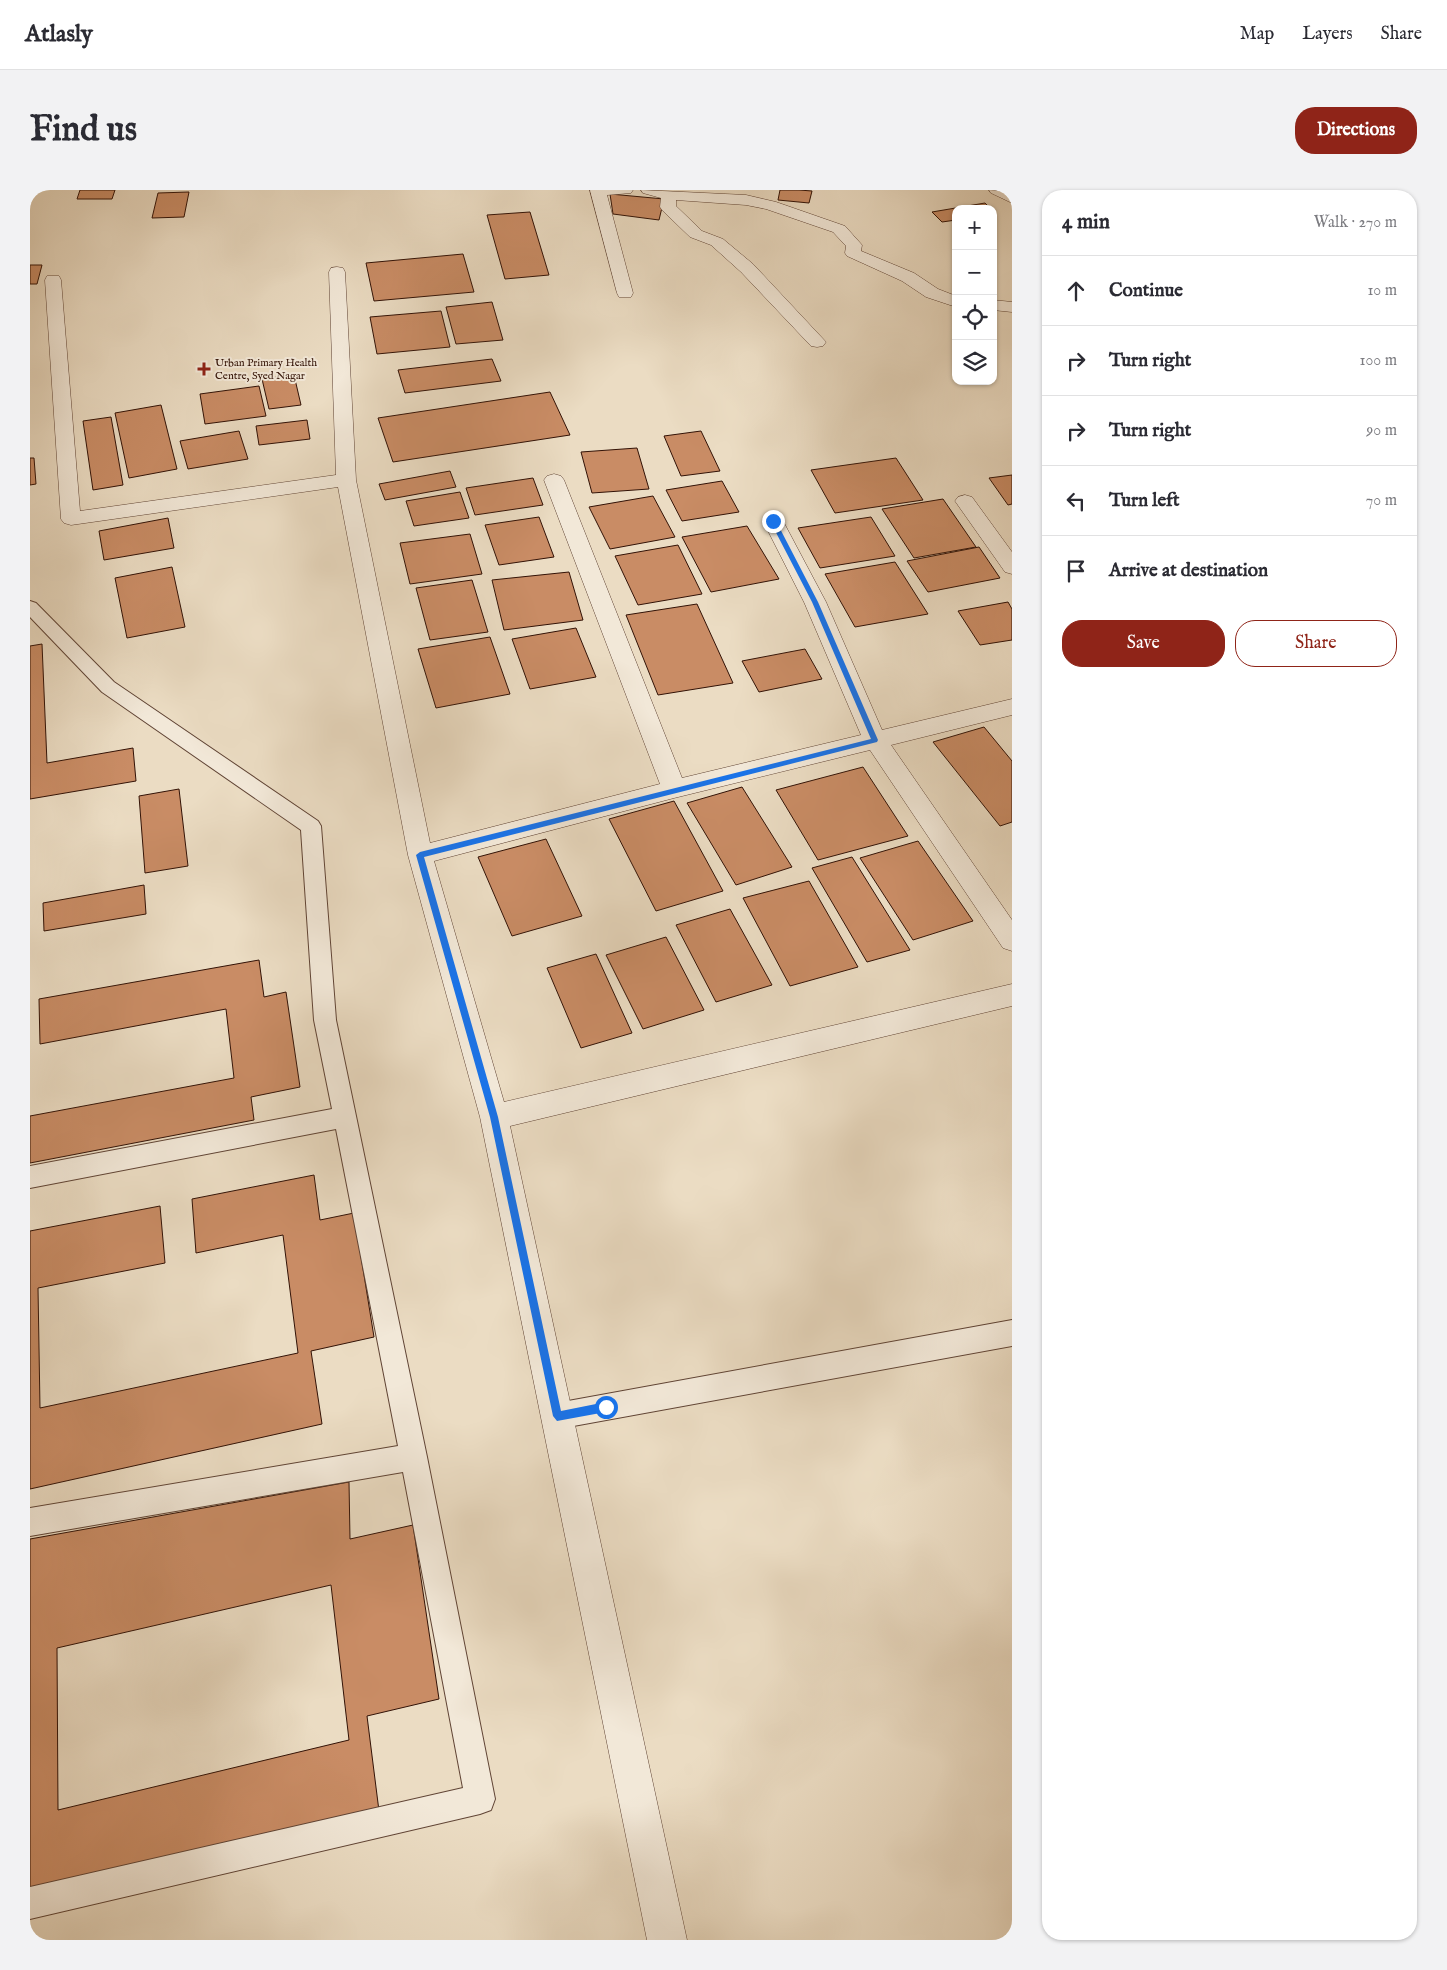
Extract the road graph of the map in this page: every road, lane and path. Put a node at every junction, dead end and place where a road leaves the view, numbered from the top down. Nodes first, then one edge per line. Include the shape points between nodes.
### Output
1 (599, 190) edge
2 (625, 190) edge
3 (649, 190) edge
4 (997, 190) edge
5 (669, 195) junction
6 (1012, 198) edge
7 (337, 272) dead end
8 (53, 280) dead end
9 (625, 293) dead end
10 (952, 300) edge
11 (997, 305) edge
12 (1012, 307) edge
13 (816, 342) dead end
14 (346, 480) junction
15 (554, 480) dead end
16 (965, 501) dead end
17 (773, 521) dead end
18 (1009, 556) edge
19 (30, 607) edge
20 (1012, 707) edge
21 (875, 740) junction
22 (674, 789) junction
23 (420, 855) junction
24 (1012, 941) edge
25 (1012, 995) edge
26 (345, 1117) junction
27 (494, 1117) junction
28 (30, 1177) edge
29 (1012, 1333) edge
30 (557, 1416) junction
31 (414, 1457) junction
32 (30, 1522) edge
33 (30, 1903) edge
34 (667, 1940) edge

1 - 2 street
1 - 9 street
3 - 5 street
4 - 6 street
5 - 10 street via 746,200 839,229 854,245 853,253
5 - 13 street via 668,207 675,214 696,234 717,242 747,268
7 - 14 street
8 - 14 street via 71,519
11 - 12 street
14 - 23 street
15 - 22 street
16 - 18 street
17 - 21 street via 815,602
19 - 26 lane via 108,687 311,826 326,1020
20 - 21 street
21 - 22 street
21 - 24 street
22 - 23 street
23 - 27 street
25 - 27 street
26 - 28 lane
26 - 31 lane
27 - 30 street
29 - 30 lane
30 - 34 street
31 - 32 lane
31 - 33 lane via 480,1799

